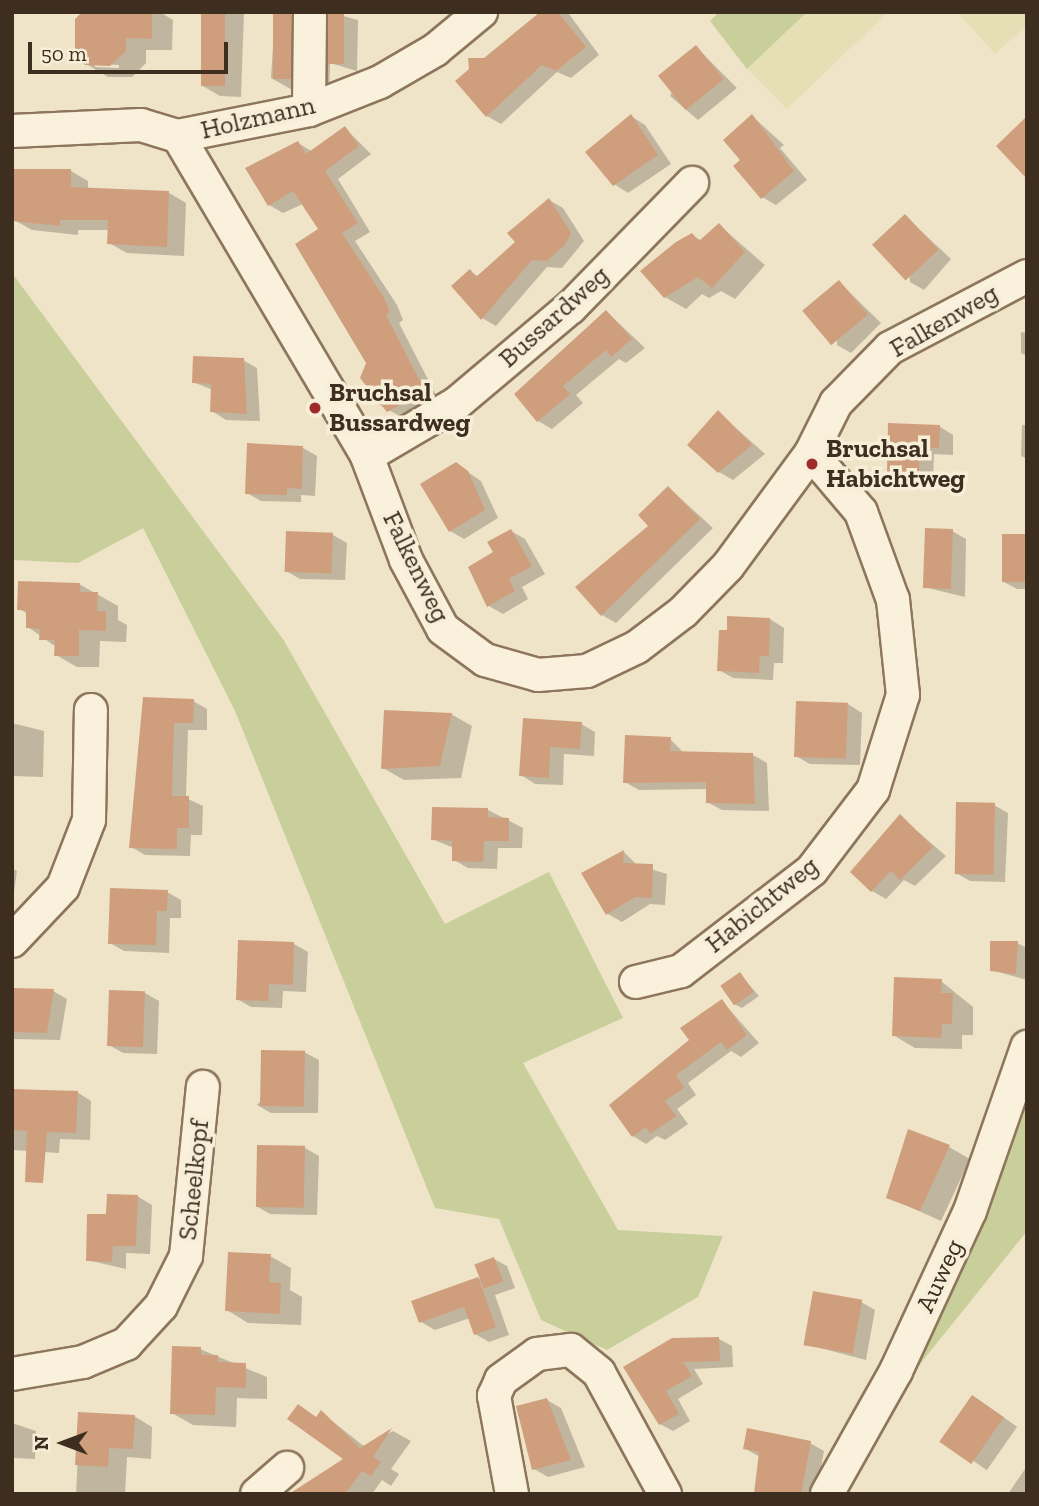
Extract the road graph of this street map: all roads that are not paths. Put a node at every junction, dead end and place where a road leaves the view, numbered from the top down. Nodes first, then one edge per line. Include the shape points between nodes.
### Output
1 (310, 12) edge
2 (481, 12) edge
3 (309, 110) junction
4 (12, 131) edge
5 (178, 136) junction
6 (691, 183) dead end
7 (1027, 276) edge
8 (811, 453) junction
9 (367, 456) junction
10 (91, 710) dead end
11 (12, 941) edge
12 (636, 982) dead end
13 (1027, 1047) edge
14 (203, 1087) dead end
15 (12, 1374) edge
16 (288, 1468) dead end
17 (257, 1494) edge
18 (512, 1494) edge
19 (665, 1494) edge
20 (827, 1494) edge

1 - 3 street
2 - 3 street, Holzmann via 435,50 380,82
3 - 5 street, Holzmann
4 - 5 street, Holzmann via 141,125
5 - 9 street, Falkenweg
6 - 9 street, Bussardweg via 569,308 468,394
7 - 8 street, Falkenweg via 890,348 836,403
8 - 9 street, Falkenweg via 728,566 683,612 637,647 587,671 538,675 485,660 443,629 406,560
8 - 12 street, Habichtweg via 861,512 893,600 903,695 873,790 812,870 681,971
10 - 11 street via 89,820 64,887
13 - 20 street, Auweg via 970,1211 896,1371
14 - 15 street, Scheelkopf via 186,1256 162,1306 126,1344 83,1362
16 - 17 street
18 - 19 street via 494,1396 501,1380 537,1354 571,1350 599,1373

